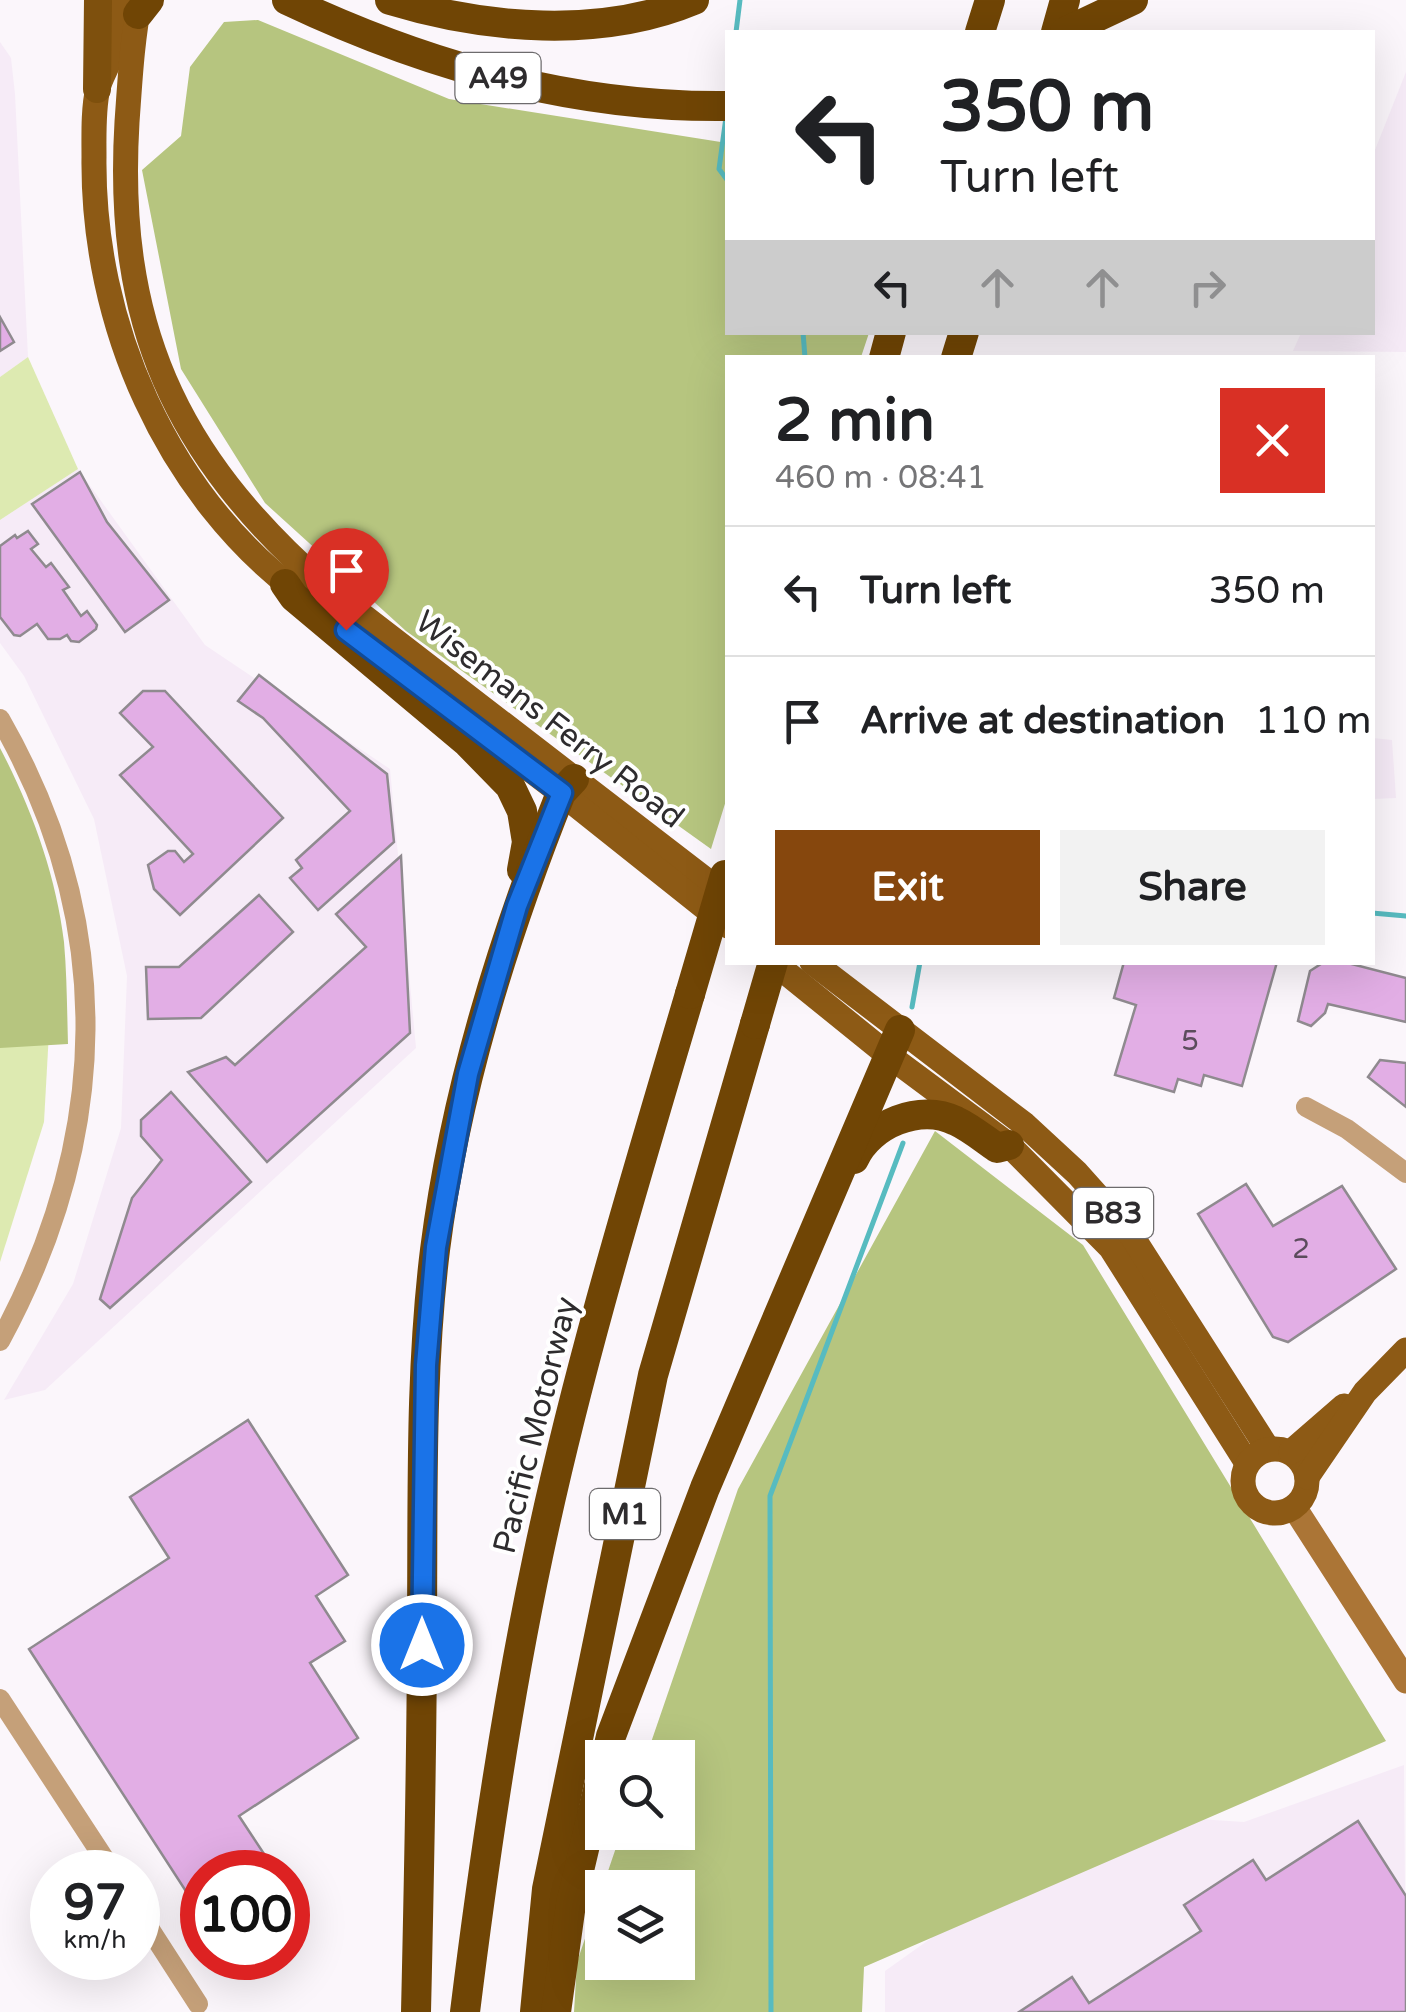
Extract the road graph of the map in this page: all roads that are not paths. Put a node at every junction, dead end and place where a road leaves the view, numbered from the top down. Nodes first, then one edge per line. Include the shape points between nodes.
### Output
1 (98, 0) edge
2 (261, 0) edge
3 (390, 0) edge
4 (990, 0) edge
5 (1065, 0) edge
6 (1132, 0) edge
7 (136, 3) edge
8 (683, 5) edge
9 (300, 6) edge
10 (981, 30) edge
11 (1057, 30) edge
12 (1069, 30) edge
13 (98, 89) junction
14 (725, 106) edge
15 (285, 584) junction
16 (0, 719) edge
17 (568, 786) junction
18 (725, 879) edge
19 (725, 886) edge
20 (517, 906) junction
21 (725, 923) edge
22 (772, 965) edge
23 (777, 965) edge
24 (815, 965) edge
25 (894, 1043) junction
26 (1306, 1107) dead end
27 (1009, 1145) junction
28 (1406, 1173) edge
29 (825, 1207) junction
30 (0, 1342) edge
31 (1406, 1350) edge
32 (1365, 1392) junction
33 (1269, 1455) junction
34 (1307, 1477) junction
35 (1294, 1508) junction
36 (1406, 1681) edge
37 (0, 1699) edge
38 (610, 1740) edge
39 (585, 1845) edge
40 (99, 1850) edge
41 (160, 1945) edge
42 (198, 2004) dead end
43 (416, 2012) edge
44 (465, 2012) edge
45 (535, 2012) edge
46 (556, 2012) edge

1 - 13 highway
2 - 9 highway
3 - 8 highway, A49 via 480,21 539,24 597,23
4 - 10 highway
5 - 11 highway
6 - 12 highway
7 - 13 main road, Wisemans Ferry Road
7 - 17 main road, Wisemans Ferry Road via 125,212 138,307 192,434 224,484 303,568
9 - 14 highway, A49 via 468,71 629,101
13 - 15 main road, Wisemans Ferry Road via 99,247 131,365 169,446 206,501
15 - 17 main road, Wisemans Ferry Road
15 - 20 highway via 510,786 526,842
16 - 30 street via 35,784 63,863 79,933 86,1025 84,1091 66,1181
17 - 18 main road, Wisemans Ferry Road
17 - 20 highway
17 - 21 main road, Wisemans Ferry Road
19 - 44 highway, Pacific Motorway / M1, bridge via 584,1362 538,1554 499,1763
20 - 43 highway via 468,1074 428,1330
22 - 45 highway, M1, bridge via 653,1376 548,1888
23 - 25 main road, B83
24 - 25 main road, B83
25 - 27 main road, B83
25 - 29 highway
25 - 33 main road, B83 via 1024,1124 1077,1173 1128,1230
26 - 28 street via 1347,1128
27 - 29 highway via 997,1148 942,1117 894,1122 860,1146 833,1206
27 - 33 main road, B83 via 1111,1248
29 - 38 highway via 705,1488
31 - 32 main road
32 - 33 main road
32 - 34 main road
33 - 34 main road, B83 via 1302,1463
33 - 35 main road, B83 via 1242,1477 1244,1492 1265,1512
34 - 35 main road
35 - 36 main road
37 - 40 street
39 - 46 highway
41 - 42 street

